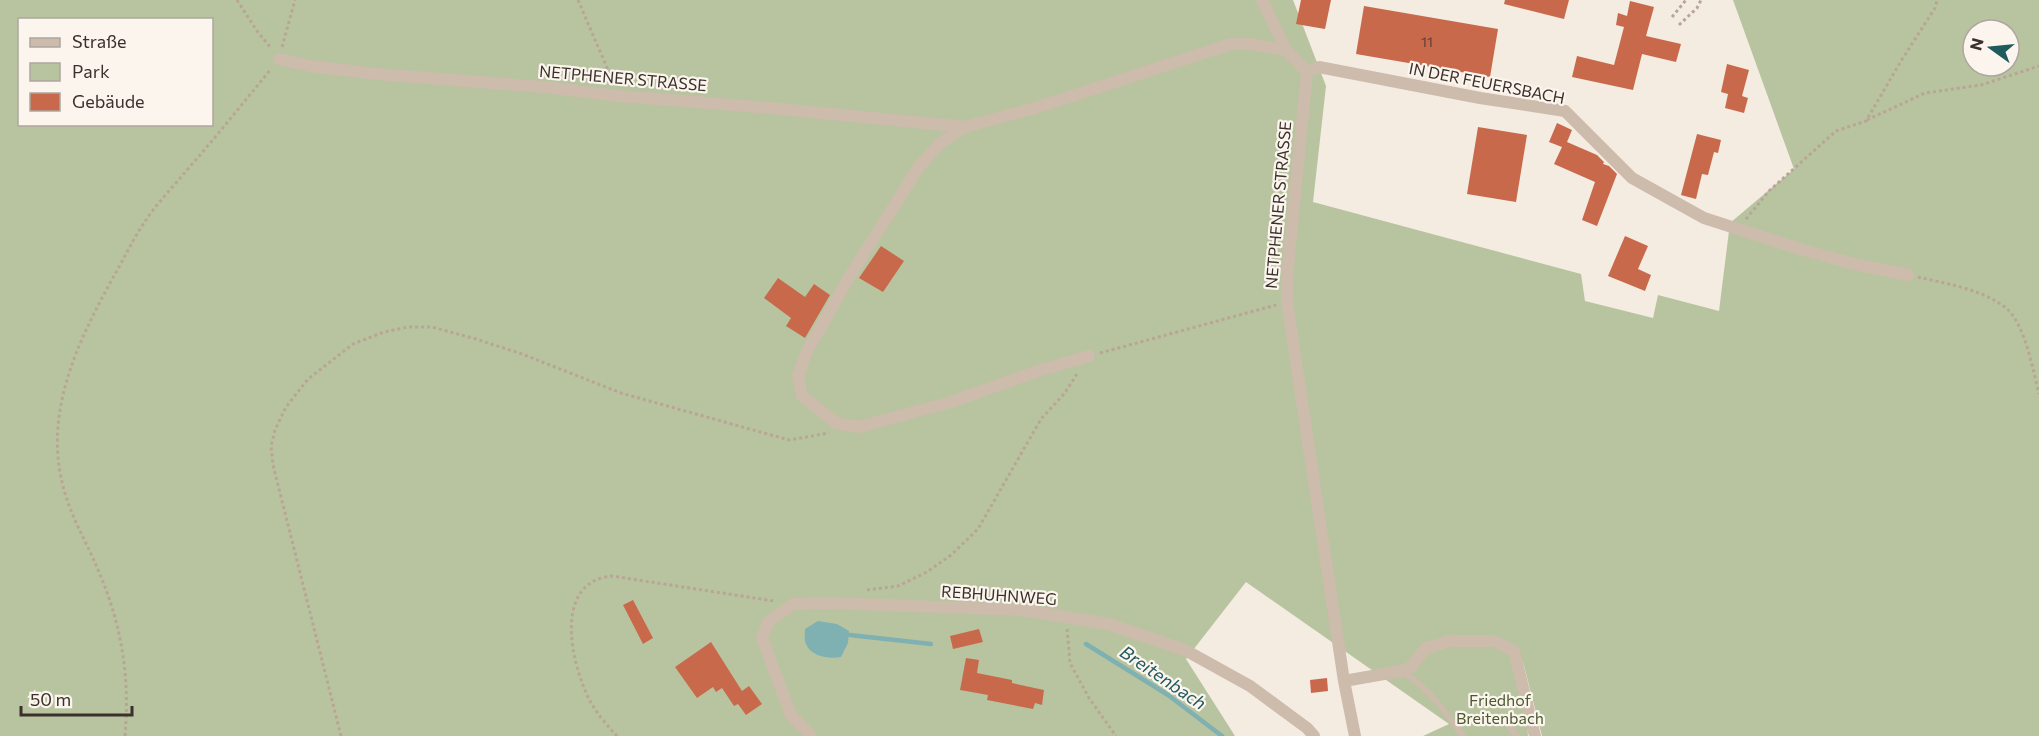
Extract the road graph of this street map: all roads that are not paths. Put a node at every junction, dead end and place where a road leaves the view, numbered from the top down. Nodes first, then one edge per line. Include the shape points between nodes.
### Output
1 (1262, 0) edge
2 (1286, 50) junction
3 (279, 59) road end
4 (1307, 72) junction
5 (965, 127) junction
6 (1908, 274) road end
7 (1089, 356) road end
8 (1401, 670) junction
9 (1344, 681) junction
10 (1500, 716) dead end
11 (811, 736) edge
12 (1314, 736) edge
13 (1355, 736) edge
14 (1463, 736) edge
15 (1517, 736) edge
16 (1535, 736) edge

1 - 2 street
2 - 4 street
2 - 5 street, NETPHENER STRASSE via 1231,44
3 - 5 street, NETPHENER STRASSE via 376,74
4 - 6 street, IN DER FEUERSBACH via 1319,67 1565,111 1632,178 1704,218 1854,264
4 - 9 street, NETPHENER STRASSE via 1287,302
5 - 7 street, NETPHENER STRASSE via 939,144 918,168 848,279 806,353 798,378 802,396 836,423 860,427 951,402
8 - 9 street
8 - 14 lane via 1434,699
8 - 16 street via 1411,667 1426,648 1450,640 1494,642 1514,651
9 - 13 street, NETPHENER STRASSE
10 - 15 lane
11 - 12 street, REBHUHNWEG via 791,715 762,638 768,622 793,604 1023,610 1107,624 1185,650 1250,686

